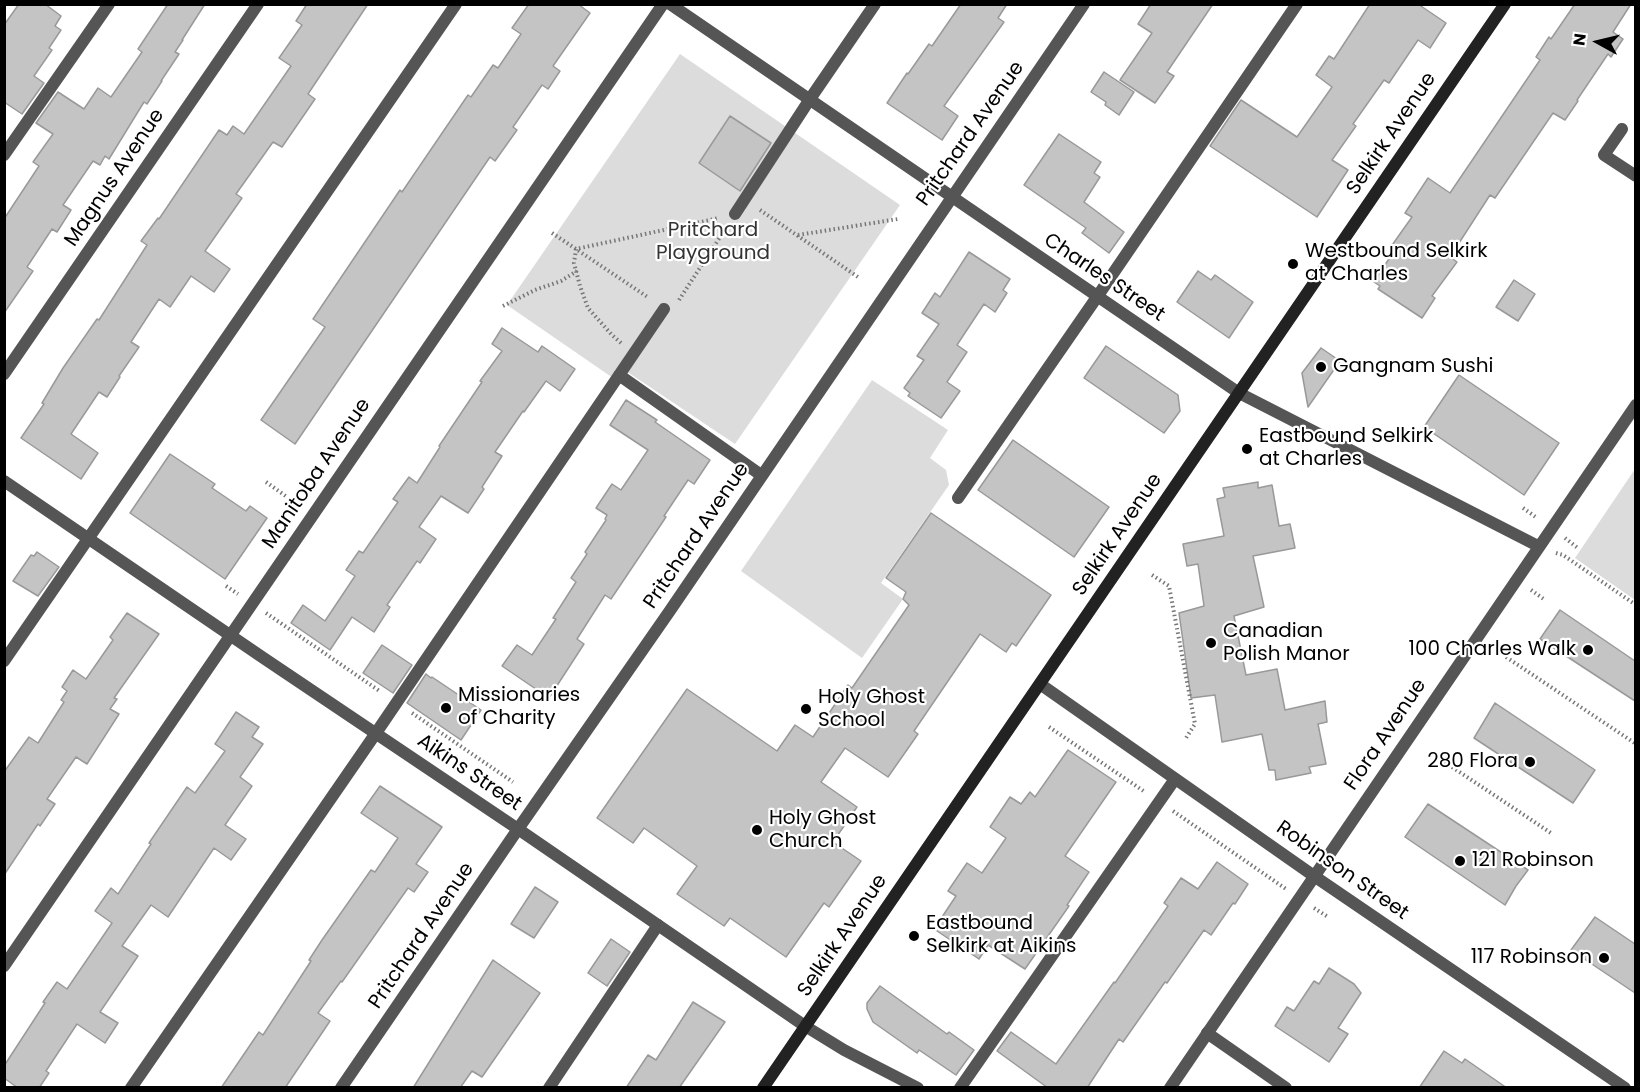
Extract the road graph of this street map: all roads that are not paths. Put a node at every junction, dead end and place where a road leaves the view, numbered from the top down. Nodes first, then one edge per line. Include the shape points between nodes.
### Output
1 (109, 4) edge
2 (258, 4) edge
3 (456, 4) edge
4 (663, 4) edge
5 (670, 4) edge
6 (875, 4) edge
7 (1084, 4) edge
8 (1297, 4) edge
9 (1505, 4) edge
10 (810, 99) junction
11 (1622, 129) dead end
12 (4, 155) edge
13 (1635, 176) edge
14 (952, 197) junction
15 (735, 214) road end
16 (1098, 297) junction
17 (664, 309) road end
18 (4, 374) edge
19 (619, 375) junction
20 (1239, 393) junction
21 (1635, 405) edge
22 (761, 475) junction
23 (4, 481) edge
24 (958, 498) dead end
25 (89, 539) junction
26 (1538, 546) junction
27 (230, 635) junction
28 (4, 661) edge
29 (1040, 684) junction
30 (376, 734) junction
31 (1175, 779) junction
32 (518, 829) junction
33 (1314, 876) junction
34 (658, 926) junction
35 (4, 966) edge
36 (805, 1026) junction
37 (1207, 1033) junction
38 (131, 1088) edge
39 (341, 1088) edge
40 (549, 1088) edge
41 (763, 1088) edge
42 (918, 1088) edge
43 (960, 1088) edge
44 (1170, 1088) edge
45 (1286, 1088) edge
46 (1625, 1088) edge

1 - 12 street
2 - 18 street, Magnus Avenue
3 - 25 street
4 - 27 street, Manitoba Avenue
5 - 10 street, Charles Street
6 - 10 street
7 - 14 street, Pritchard Avenue
8 - 16 street
9 - 20 main road, Selkirk Avenue
10 - 14 street, Charles Street
10 - 15 street
11 - 13 street via 1604,155
14 - 16 street, Charles Street
14 - 22 street, Pritchard Avenue
16 - 20 street, Charles Street
16 - 24 street
17 - 19 street
19 - 22 street
19 - 30 street
20 - 26 street, Charles Street
20 - 29 main road, Selkirk Avenue
21 - 26 street, Flora Avenue
22 - 32 street, Pritchard Avenue
23 - 25 street, Aikins Street
25 - 27 street, Aikins Street
25 - 28 street
26 - 33 street, Flora Avenue
27 - 30 street, Aikins Street
27 - 35 street, Manitoba Avenue
29 - 31 street, Robinson Street
29 - 36 main road, Selkirk Avenue
30 - 32 street, Aikins Street
30 - 38 street
31 - 33 street, Robinson Street
31 - 43 street
32 - 34 street, Aikins Street
32 - 39 street, Pritchard Avenue
33 - 37 street, Flora Avenue
33 - 46 street, Robinson Street
34 - 36 street, Aikins Street
34 - 40 street
36 - 41 main road, Selkirk Avenue
36 - 42 street, Aikins Street
37 - 44 street, Flora Avenue
37 - 45 street

